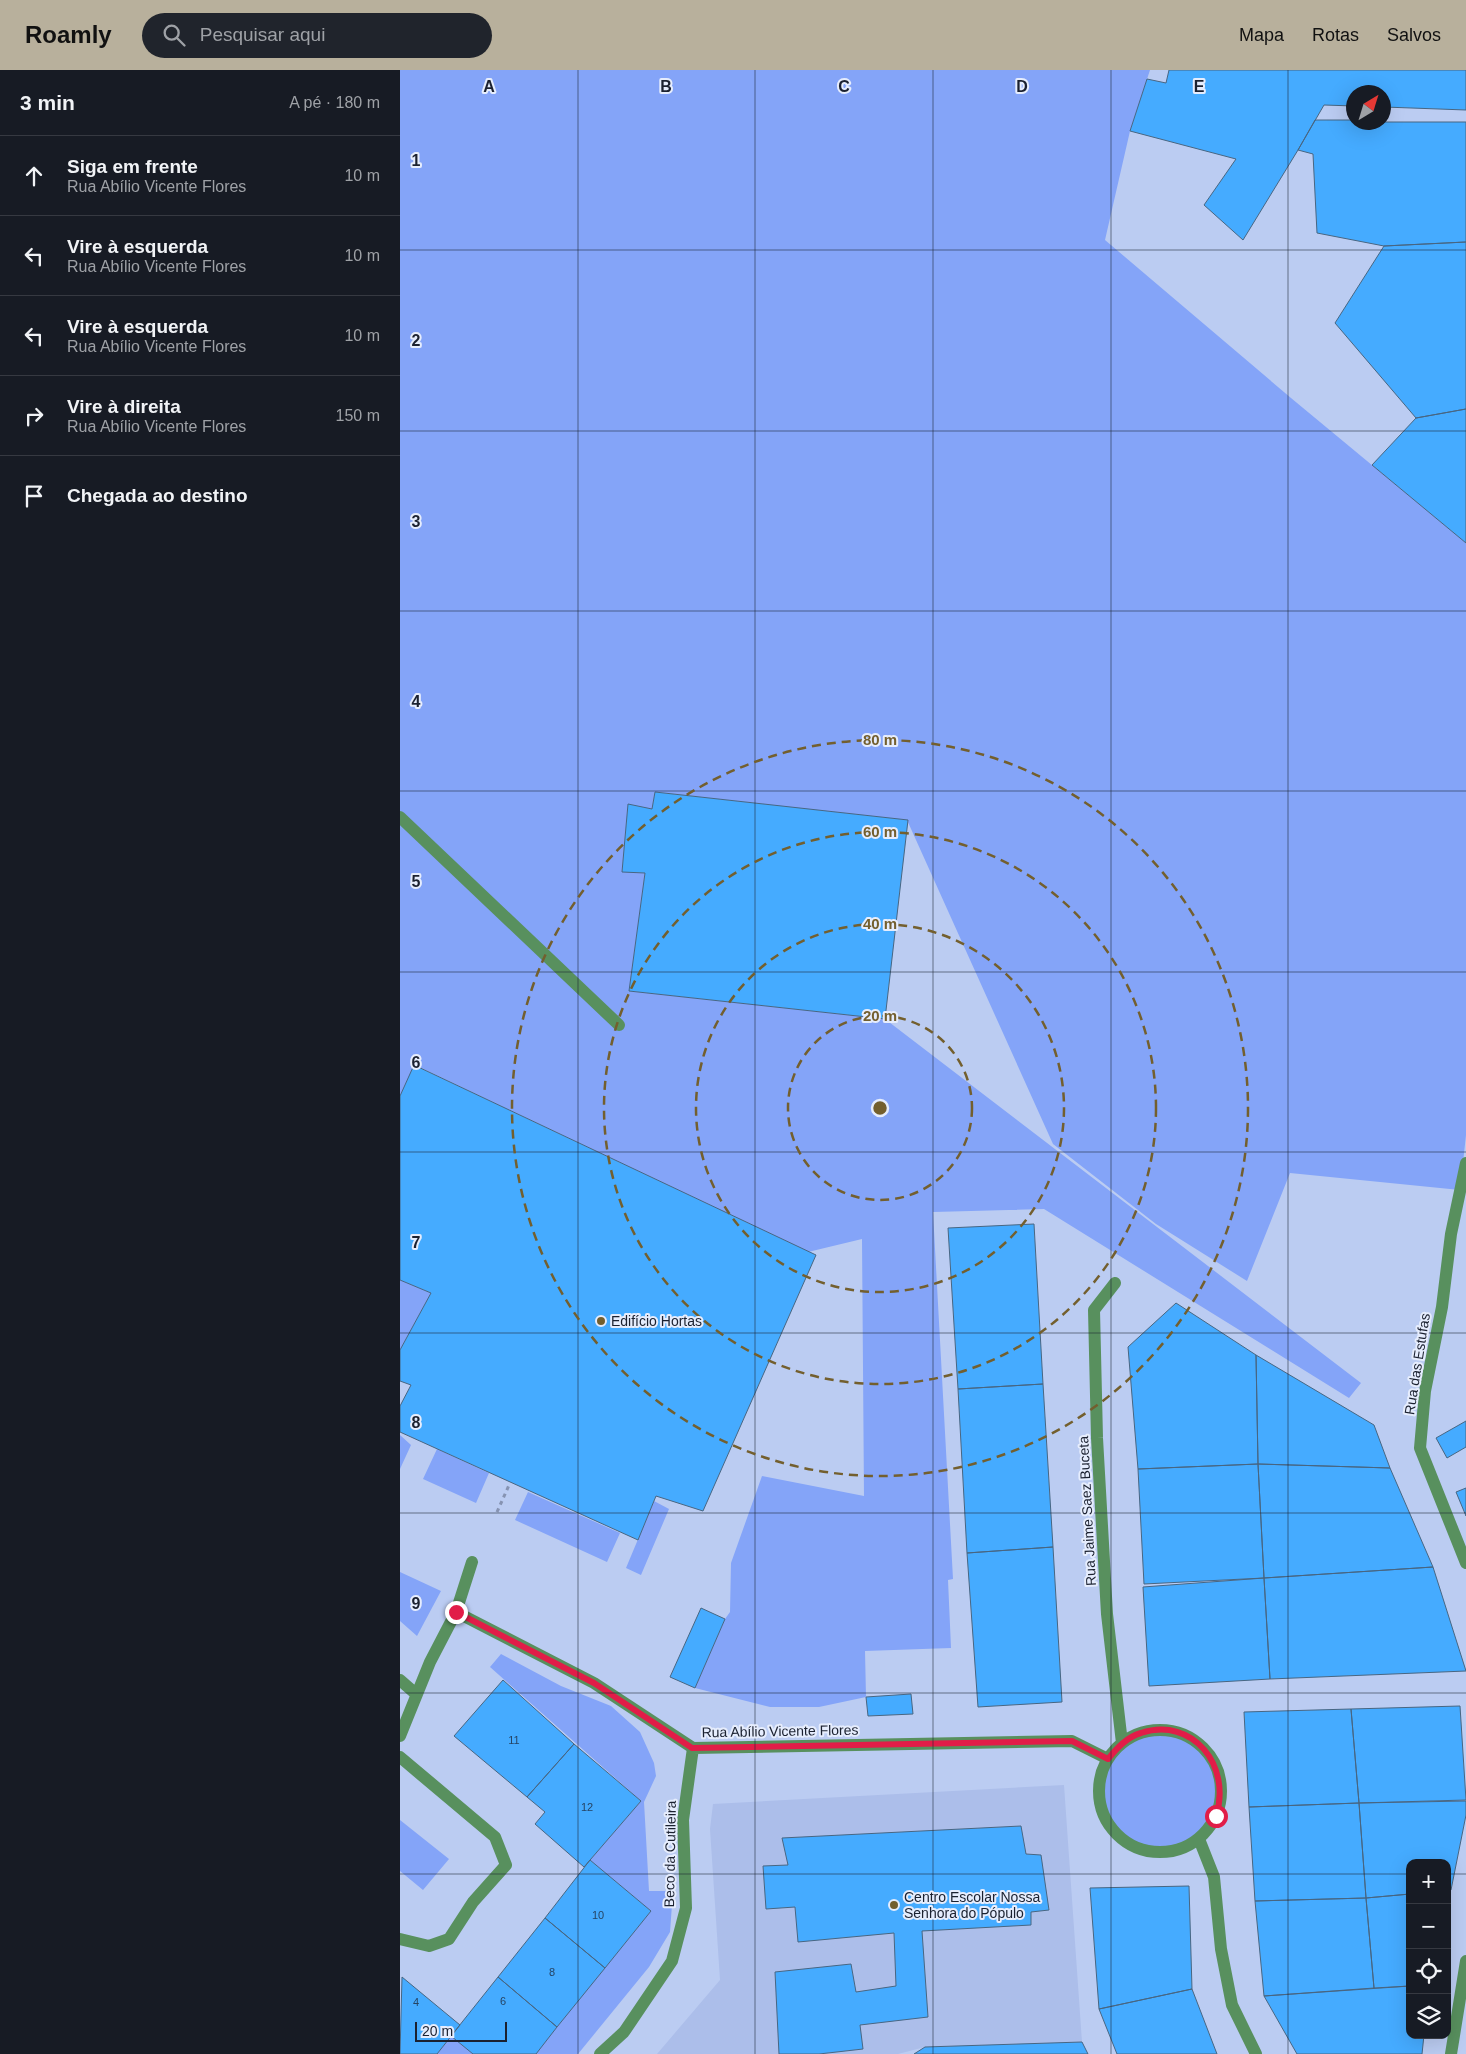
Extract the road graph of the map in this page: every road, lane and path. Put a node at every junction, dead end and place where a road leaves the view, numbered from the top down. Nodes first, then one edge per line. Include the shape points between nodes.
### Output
1 (400, 817) edge
2 (619, 1025) dead end
3 (1466, 1163) edge
4 (1115, 1283) dead end
5 (510, 1483) dead end
6 (497, 1512) dead end
7 (472, 1562) dead end
8 (1466, 1563) edge
9 (456, 1612) junction
10 (400, 1680) edge
11 (416, 1694) junction
12 (400, 1736) edge
13 (1122, 1743) junction
14 (692, 1748) junction
15 (400, 1757) edge
16 (1108, 1759) junction
17 (1199, 1839) junction
18 (400, 1939) edge
19 (1466, 1960) edge
20 (600, 2054) edge
21 (1256, 2054) edge
22 (1450, 2054) edge

1 - 2 street
3 - 8 street, Rua das Estufas via 1425,1391 1420,1448
4 - 13 street, Rua Jaime Saez Buceta via 1094,1310 1097,1438 1108,1614
5 - 6 path
7 - 9 street
9 - 11 street
9 - 14 street, Rua Abílio Vicente Flores via 594,1683
10 - 11 street
11 - 12 street
13 - 16 street
13 - 17 street via 1140,1733 1162,1730 1182,1734 1200,1745 1214,1762 1221,1782 1220,1803 1210,1827
14 - 16 street, Rua Abílio Vicente Flores via 1072,1741
14 - 20 street, Beco da Cutileira via 683,1820 686,1908 672,1961 624,2032
15 - 18 street via 495,1836 506,1865 473,1902 449,1939 430,1946
16 - 17 street via 1101,1775 1099,1792 1109,1824 1120,1837 1137,1848 1164,1852 1180,1849
17 - 21 street via 1214,1876 1221,1949 1232,2005
19 - 22 street

